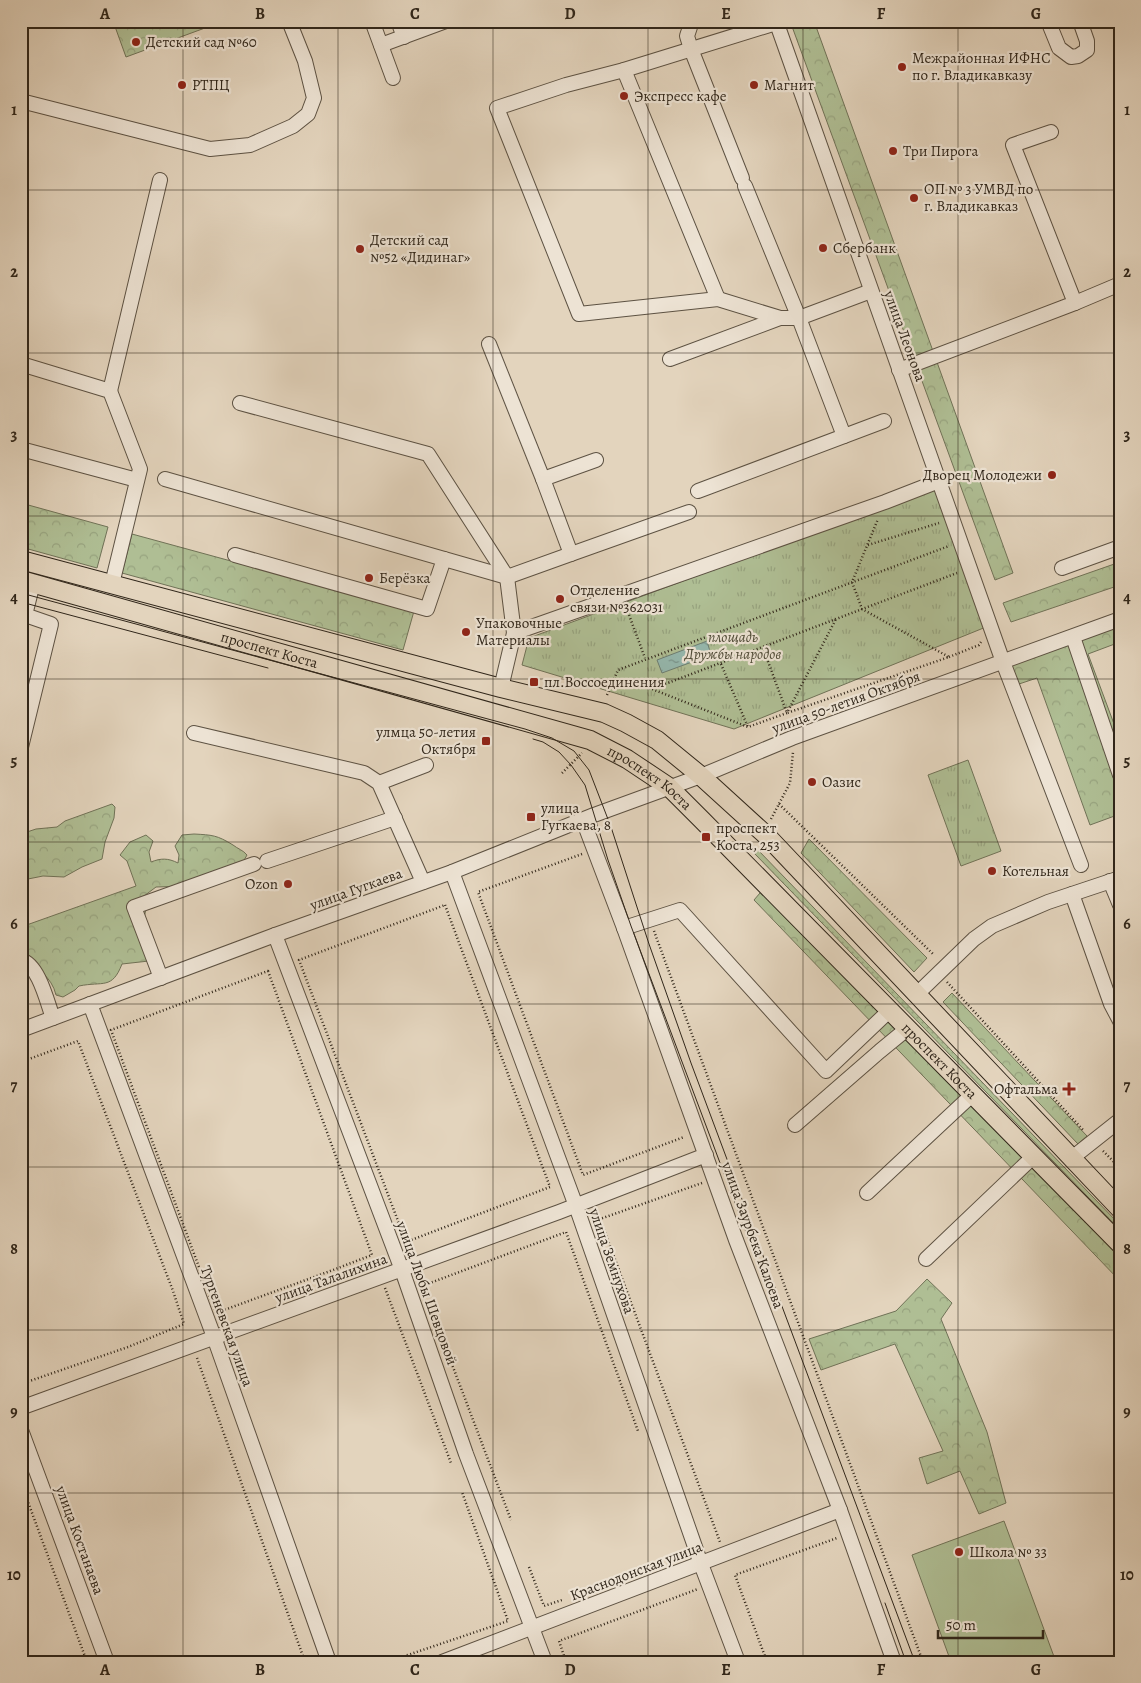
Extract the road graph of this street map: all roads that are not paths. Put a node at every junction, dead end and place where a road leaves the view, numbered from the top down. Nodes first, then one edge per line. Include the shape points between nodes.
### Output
1 (130, 21) edge
2 (134, 21) edge
3 (289, 21) edge
4 (372, 21) edge
5 (398, 21) edge
6 (446, 21) edge
7 (692, 21) edge
8 (1048, 21) edge
9 (1080, 21) edge
10 (776, 22) edge
11 (404, 37) junction
12 (381, 45) junction
13 (690, 49) junction
14 (624, 70) junction
15 (393, 78) dead end
16 (21, 101) edge
17 (1051, 132) dead end
18 (160, 180) dead end
19 (1120, 284) edge
20 (871, 290) junction
21 (718, 298) junction
22 (1075, 303) junction
23 (780, 318) junction
24 (799, 318) junction
25 (489, 344) dead end
26 (670, 359) dead end
27 (21, 364) edge
28 (899, 370) junction
29 (110, 391) junction
30 (240, 403) dead end
31 (884, 421) dead end
32 (844, 436) junction
33 (21, 449) edge
34 (596, 460) dead end
35 (165, 479) dead end
36 (137, 480) junction
37 (543, 480) junction
38 (939, 481) junction
39 (698, 491) dead end
40 (689, 512) dead end
41 (1120, 547) edge
42 (571, 554) junction
43 (235, 555) dead end
44 (444, 559) junction
45 (21, 560) edge
46 (1062, 568) dead end
47 (507, 577) junction
48 (27, 581) edge
49 (112, 584) junction
50 (1120, 619) edge
51 (514, 633) junction
52 (1073, 637) junction
53 (1003, 662) junction
54 (501, 688) junction
55 (194, 733) dead end
56 (21, 747) edge
57 (426, 765) dead end
58 (1120, 775) edge
59 (701, 776) junction
60 (379, 783) junction
61 (669, 787) junction
62 (395, 818) junction
63 (583, 820) junction
64 (1081, 864) dead end
65 (452, 872) junction
66 (1115, 879) edge
67 (423, 882) junction
68 (1072, 894) junction
69 (1120, 905) edge
70 (624, 928) junction
71 (275, 935) junction
72 (21, 960) edge
73 (161, 978) junction
74 (916, 994) junction
75 (90, 1004) junction
76 (889, 1011) junction
77 (53, 1018) junction
78 (1120, 1021) edge
79 (908, 1028) junction
80 (21, 1030) edge
81 (973, 1094) junction
82 (1120, 1120) edge
83 (795, 1125) dead end
84 (706, 1155) junction
85 (1034, 1156) junction
86 (1072, 1158) junction
87 (867, 1193) dead end
88 (576, 1206) junction
89 (1120, 1208) edge
90 (1120, 1244) edge
91 (926, 1259) dead end
92 (402, 1270) junction
93 (214, 1337) junction
94 (21, 1406) edge
95 (21, 1430) edge
96 (840, 1510) junction
97 (700, 1564) junction
98 (533, 1628) junction
99 (108, 1662) edge
100 (329, 1662) edge
101 (442, 1662) edge
102 (545, 1662) edge
103 (738, 1662) edge
104 (894, 1662) edge

1 - 2 street
3 - 16 street via 305,61 314,98 308,114 293,126 250,145 210,149
4 - 12 street
5 - 11 street
6 - 11 street
7 - 13 street via 687,36
8 - 9 street via 1058,48 1070,57 1087,50
10 - 13 street
10 - 20 street, улица Леонова
11 - 12 street
12 - 15 street
13 - 14 street
13 - 24 street
14 - 21 street
14 - 21 street via 497,108 579,314
17 - 22 street via 1013,145
18 - 29 street
19 - 22 street
20 - 24 street
20 - 28 street, улица Леонова
21 - 23 street
22 - 28 street
23 - 24 street
23 - 26 street
24 - 32 street
25 - 37 street
27 - 29 street
28 - 38 street, улица Леонова
29 - 36 street via 140,469
30 - 47 street via 428,454
31 - 32 street
32 - 39 street
33 - 36 street
34 - 37 street
35 - 44 street
36 - 49 street
37 - 42 street
38 - 51 street
38 - 53 street, улица Леонова
40 - 42 street
41 - 46 street
42 - 47 street
43 - 44 street via 427,609
44 - 47 street
45 - 49 main road, проспект Коста
47 - 51 street
48 - 56 street via 25,615 51,624
48 - 61 main road, проспект Коста via 590,740 627,759
49 - 54 main road, проспект Коста
50 - 52 street, улица 50-летия Октября
51 - 54 street
52 - 53 street, улица 50-летия Октября
52 - 58 street
53 - 59 street, улица 50-летия Октября via 792,738
53 - 64 street, улица Леонова
54 - 59 main road, проспект Коста via 604,712 656,740
55 - 60 street via 364,773
57 - 60 street
59 - 61 street, улица Гугкаева
59 - 74 main road, проспект Коста via 768,837
60 - 62 street
61 - 63 street, улица Гугкаева
61 - 76 main road, проспект Коста
62 - 67 street
62 - 73 street via 134,907
63 - 65 street, улица Гугкаева
63 - 70 street, улица Заурбека Калоева
65 - 67 street, улица Гугкаева
65 - 88 street, улица Земнухова
66 - 68 street
66 - 69 street
67 - 71 street, улица Гугкаева
68 - 74 street via 992,926
68 - 78 street
70 - 76 street via 680,910 826,1071
70 - 84 street, улица Заурбека Калоева
71 - 73 street, улица Гугкаева
71 - 92 street, улица Любы Шевцовой
72 - 77 street via 36,972
73 - 75 street, улица Гугкаева
74 - 86 main road, проспект Коста
75 - 77 street, улица Гугкаева
75 - 93 street, Тургеневская улица
76 - 79 main road, проспект Коста
77 - 80 street, улица Гугкаева
79 - 81 main road, проспект Коста
79 - 83 street
81 - 85 main road, проспект Коста
81 - 87 street
82 - 86 street
84 - 88 street, улица Талалихина
84 - 96 street, улица Заурбека Калоева
85 - 90 main road, проспект Коста
85 - 91 street
86 - 89 main road, проспект Коста
88 - 92 street, улица Талалихина
88 - 97 street, улица Земнухова
92 - 93 street, улица Талалихина
92 - 98 street, улица Любы Шевцовой via 466,1454
93 - 94 street, улица Талалихина
93 - 100 street, Тургеневская улица
95 - 99 street, улица Костанаева
96 - 97 street, Краснодонская улица
96 - 104 street, улица Заурбека Калоева
97 - 98 street, Краснодонская улица
97 - 103 street, улица Земнухова
98 - 101 street, Краснодонская улица
98 - 102 street, улица Любы Шевцовой

